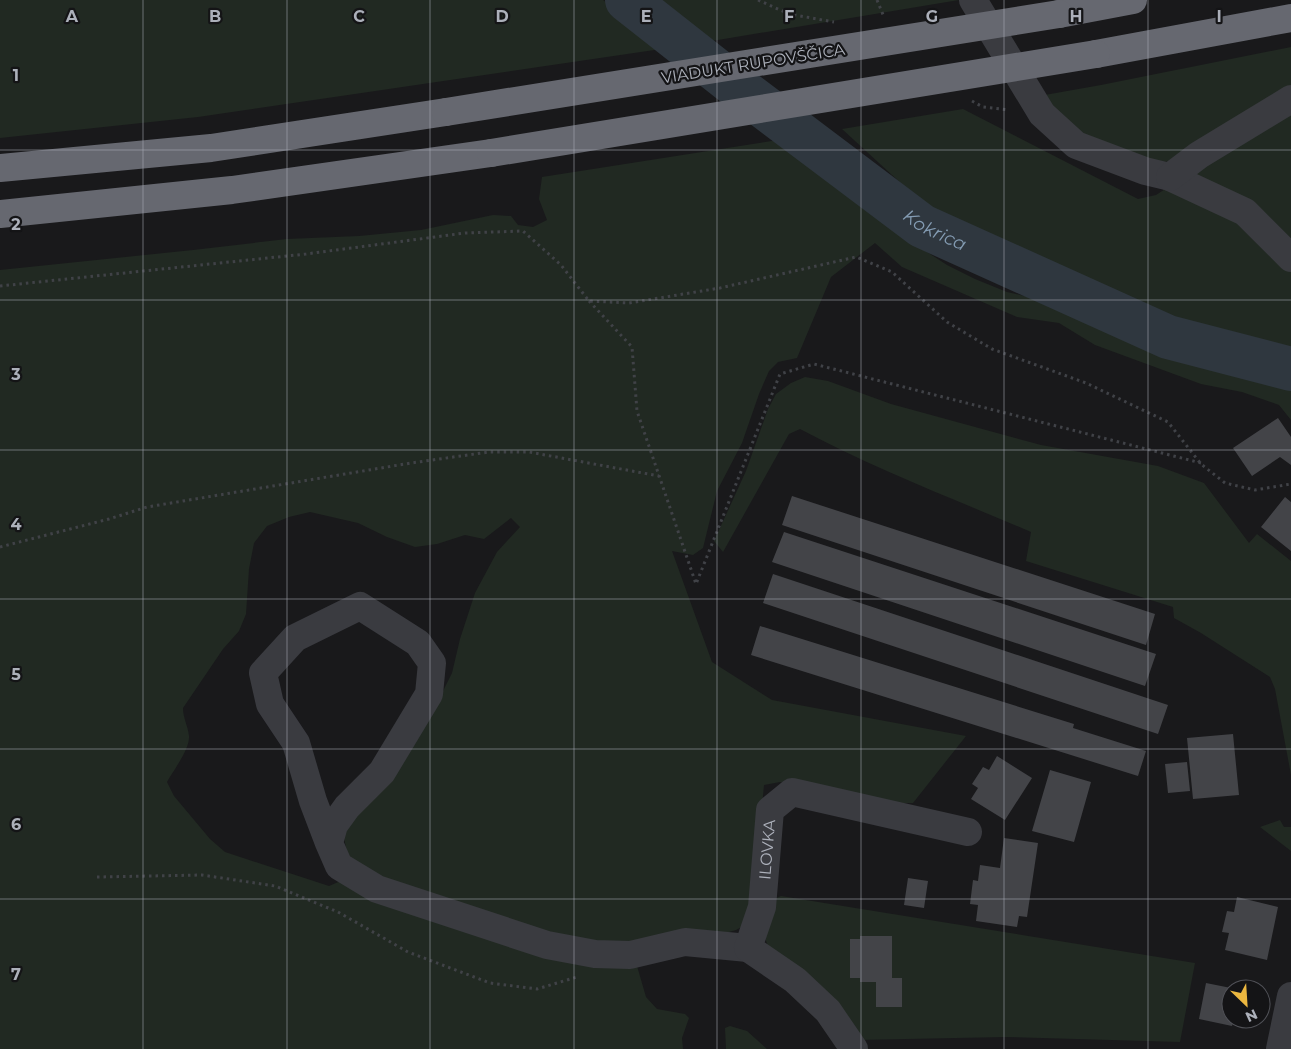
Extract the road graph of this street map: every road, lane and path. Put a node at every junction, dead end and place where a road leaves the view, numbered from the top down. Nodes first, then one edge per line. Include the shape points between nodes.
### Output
1 (758, 0) edge
2 (973, 0) edge
3 (1133, 0) edge
4 (1291, 18) edge
5 (842, 23) dead end
6 (1291, 99) edge
7 (0, 168) edge
8 (1170, 177) junction
9 (0, 214) edge
10 (1291, 258) edge
11 (0, 286) edge
12 (589, 301) junction
13 (1201, 464) junction
14 (659, 476) junction
15 (1291, 484) edge
16 (0, 546) edge
17 (968, 832) dead end
18 (329, 843) junction
19 (97, 877) dead end
20 (748, 948) junction
21 (580, 976) dead end
22 (1291, 996) edge
23 (854, 1049) edge
24 (1280, 1049) edge

1 - 5 path via 789,14
2 - 8 street via 1042,114 1076,145
3 - 7 highway, VIADUKT RUPOVŠČICA, bridge via 211,148
4 - 9 highway, bridge via 1096,54 491,153 232,190
6 - 8 street via 1199,154
8 - 10 street via 1245,212
11 - 12 path via 306,254 465,233 523,231 562,265
12 - 13 path via 629,303 720,288 856,256 892,272 947,322 992,349 1086,383 1168,422
12 - 14 path via 632,348 637,411
13 - 14 path via 814,364 780,374 696,584
13 - 15 path via 1225,483 1255,490
14 - 16 path via 529,452 489,452 147,507
17 - 20 street, ILOVKA via 792,792 770,810 762,907
18 - 18 street via 334,826 347,807 382,772 428,694 432,663 418,643 360,606 294,638 262,673 270,704 296,743
18 - 20 street via 339,866 377,889 547,945 595,954 630,955 685,942
19 - 21 path via 202,875 275,886 338,912 408,952 490,983 536,989
20 - 23 street via 795,980 828,1011
22 - 24 street

